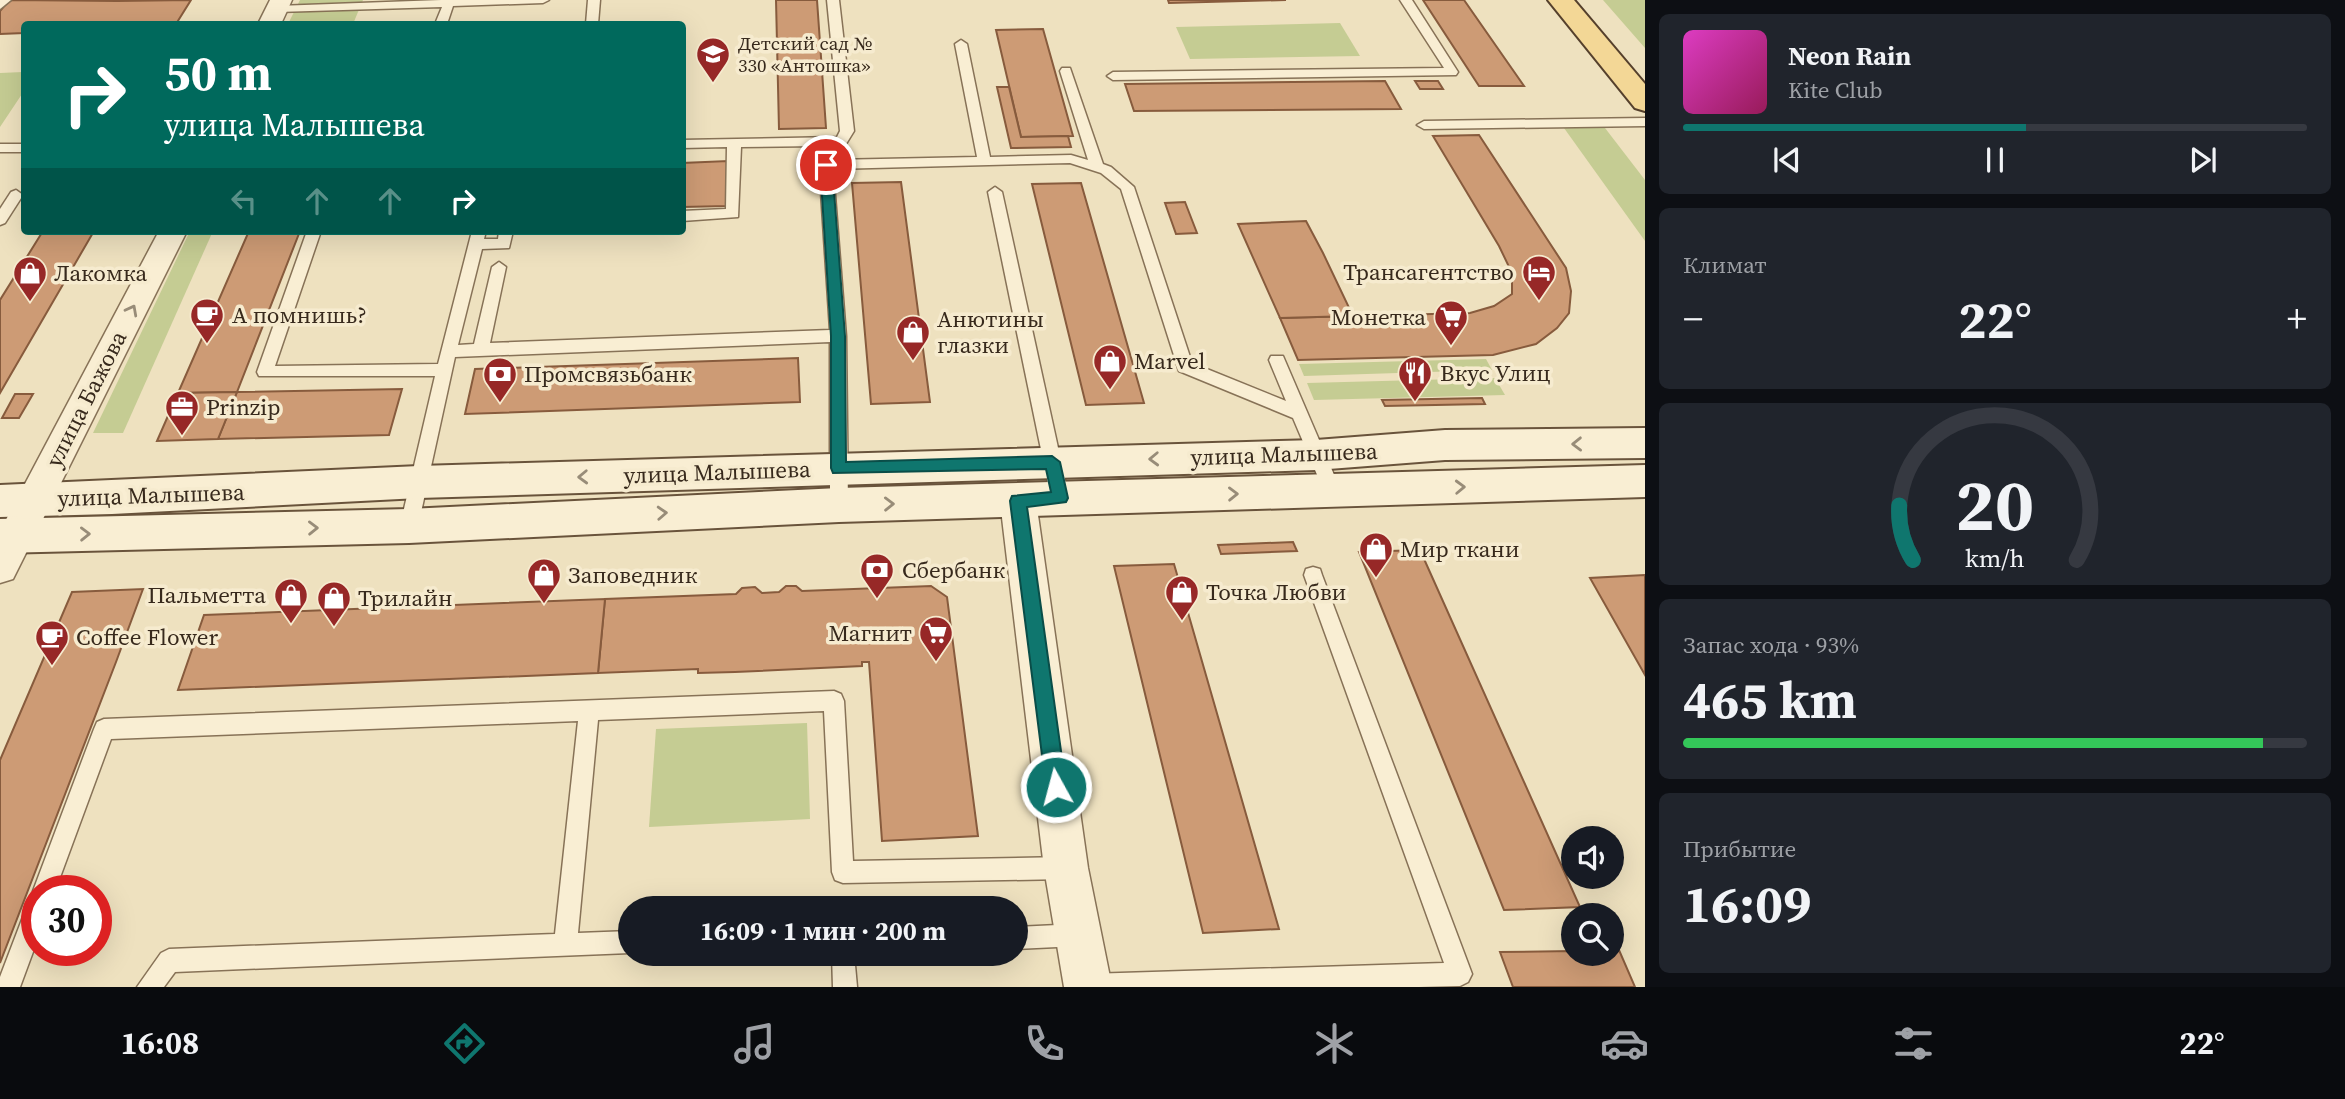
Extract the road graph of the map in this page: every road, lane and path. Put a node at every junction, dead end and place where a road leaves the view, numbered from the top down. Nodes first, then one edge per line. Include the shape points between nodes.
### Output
1 (5, 0) edge
2 (543, 0) edge
3 (594, 0) edge
4 (832, 0) edge
5 (1406, 0) edge
6 (1560, 0) edge
7 (449, 3) junction
8 (0, 6) edge
9 (276, 11) edge
10 (443, 21) edge
11 (592, 21) edge
12 (961, 44) dead end
13 (1066, 71) dead end
14 (1113, 76) dead end
15 (1645, 102) edge
16 (1645, 122) edge
17 (1424, 125) dead end
18 (824, 141) junction
19 (734, 143) junction
20 (686, 144) edge
21 (0, 148) edge
22 (21, 148) edge
23 (984, 160) junction
24 (826, 165) junction
25 (1097, 167) junction
26 (995, 192) dead end
27 (16, 195) dead end
28 (686, 216) edge
29 (0, 220) edge
30 (171, 235) edge
31 (313, 235) edge
32 (505, 235) edge
33 (478, 237) edge
34 (499, 267) dead end
35 (838, 336) junction
36 (481, 350) junction
37 (449, 351) junction
38 (1277, 360) dead end
39 (444, 370) junction
40 (1299, 413) junction
41 (1645, 443) edge
42 (1316, 455) junction
43 (1056, 480) junction
44 (1645, 481) edge
45 (419, 482) junction
46 (839, 486) junction
47 (1332, 491) junction
48 (18, 500) edge
49 (1018, 501) junction
50 (409, 526) junction
51 (6, 546) edge
52 (1313, 575) dead end
53 (589, 711) junction
54 (1066, 868) junction
55 (50, 875) edge
56 (1078, 935) junction
57 (1028, 937) edge
58 (618, 943) edge
59 (565, 945) junction
60 (21, 952) edge
61 (844, 966) edge
62 (8, 987) edge
63 (149, 987) edge
64 (845, 987) edge
65 (1088, 987) edge

1 - 8 lane
2 - 7 lane
3 - 11 lane
4 - 18 lane via 847,131 841,141
5 - 14 lane via 1452,72
6 - 15 main road
7 - 9 lane
7 - 10 lane
12 - 23 lane
13 - 25 lane
16 - 17 lane
18 - 19 lane
18 - 24 lane
19 - 20 lane
19 - 28 lane via 733,214
21 - 22 lane
23 - 24 lane
23 - 25 lane via 1072,159
24 - 35 lane
25 - 40 lane via 1127,187 1185,367
26 - 43 lane
27 - 29 lane
48 -> 30 street, улица Бажова
31 - 39 lane via 265,372
32 - 33 lane via 503,244
33 - 37 lane
34 - 36 lane
35 - 36 lane
35 - 46 lane
36 - 37 lane
37 - 39 lane
38 - 40 lane
39 - 45 lane
40 - 42 lane
41 -> 42 main road, улица Малышева via 1445,445
42 -> 43 main road, улица Малышева
42 - 47 lane
43 - 46 main road, улица Малышева
43 -> 47 main road, улица Малышева
43 - 49 main road, улица Малышева
47 -> 44 main road, улица Малышева
46 -> 45 main road, улица Малышева
45 - 48 main road, улица Малышева
45 - 50 lane
46 -> 49 main road, улица Малышева
50 -> 46 main road, улица Малышева
48 - 51 street, улица Бажова
49 - 54 street
51 -> 50 main road, улица Малышева
52 - 65 lane via 1460,974
53 - 54 lane via 834,701 843,872
53 - 55 lane via 104,729
53 - 59 lane
54 - 56 street
56 - 57 lane
56 - 65 street
58 - 59 lane
59 - 63 lane via 169,961
60 - 62 lane
61 - 64 lane

